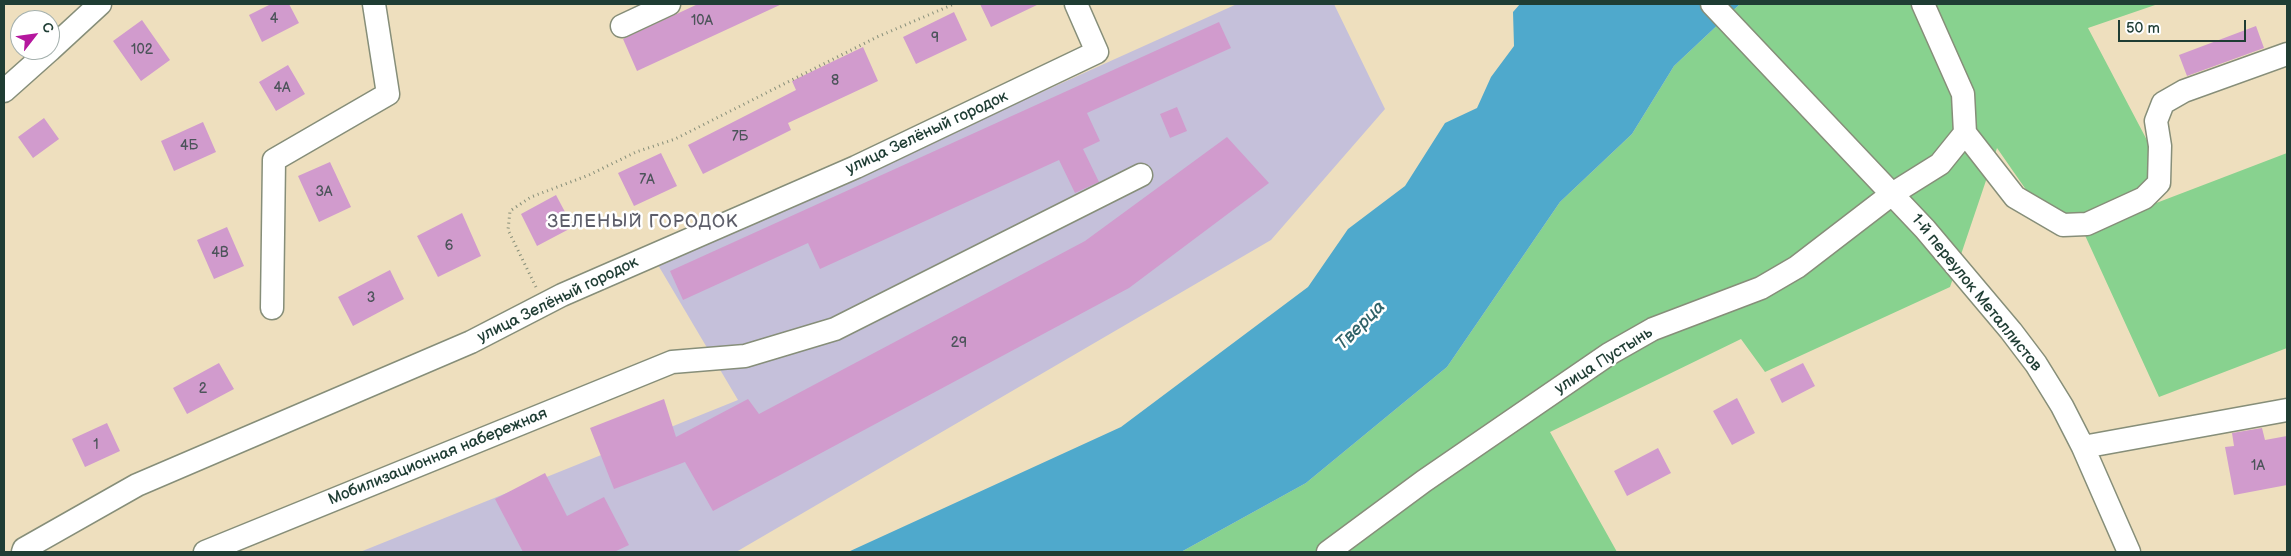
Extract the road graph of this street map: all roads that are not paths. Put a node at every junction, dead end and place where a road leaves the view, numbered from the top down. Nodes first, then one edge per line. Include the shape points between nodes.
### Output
1 (100, 4) edge
2 (374, 4) edge
3 (669, 4) edge
4 (1076, 4) edge
5 (1712, 4) edge
6 (1923, 4) edge
7 (622, 26) dead end
8 (60, 41) edge
9 (2287, 54) edge
10 (39, 60) edge
11 (4, 91) edge
12 (1965, 133) junction
13 (1141, 174) dead end
14 (1892, 194) junction
15 (272, 308) dead end
16 (2287, 410) edge
17 (2083, 447) junction
18 (23, 552) edge
19 (205, 552) edge
20 (1328, 552) edge
21 (2128, 552) edge

1 - 8 street
2 - 15 street via 388,94 274,160
3 - 7 street
4 - 18 street, улица Зелёный городок via 1097,52 856,167 541,305 471,342 136,485
5 - 14 street, 1-й переулок Металлистов
6 - 12 street via 1963,94
9 - 12 street via 2184,91 2163,103 2156,121 2160,146 2159,183 2144,198 2087,224 2063,225 2015,197
10 - 11 street
12 - 14 street, улица Пустынь via 1940,164
13 - 19 street, Мобилизационная набережная via 835,329 745,356 672,362
14 - 17 street, 1-й переулок Металлистов via 2031,357
14 - 20 street, улица Пустынь via 1797,267 1761,288 1653,329 1609,354 1424,481
16 - 17 street
17 - 21 street, 1-й переулок Металлистов

